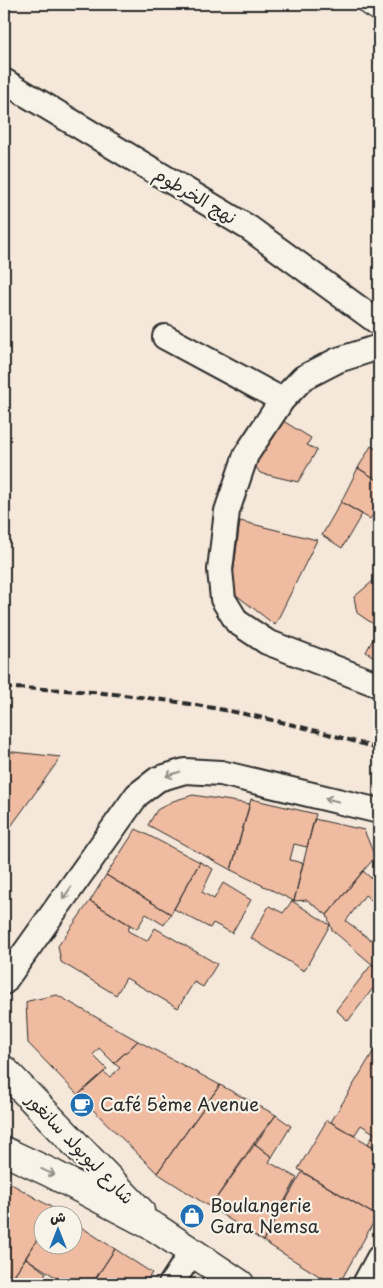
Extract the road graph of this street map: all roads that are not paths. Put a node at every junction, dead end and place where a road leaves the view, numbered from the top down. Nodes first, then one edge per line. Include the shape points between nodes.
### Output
1 (371, 4) edge
2 (379, 9) edge
3 (4, 81) edge
4 (379, 323) edge
5 (166, 337) dead end
6 (379, 347) edge
7 (282, 400) junction
8 (379, 685) edge
9 (379, 811) edge
10 (4, 982) edge
11 (4, 1070) edge
12 (4, 1151) edge
13 (156, 1228) junction
14 (192, 1252) junction
15 (379, 1258) edge
16 (171, 1284) edge
17 (240, 1284) edge
18 (365, 1284) edge

1 - 2 street
3 - 4 street, نهج الخرطوم via 249,228
5 - 7 street
6 - 7 street via 338,360 303,378
7 - 8 street via 246,455 228,510 220,570 222,600 237,622 267,642
9 -> 10 street via 221,773 185,771 158,779 137,795
11 - 13 main road, شارع ليوبولد سانغور
12 -> 13 main road, شارع ليوبولد سانغور
13 - 14 main road, شارع ليوبولد سانغور
14 - 16 street
14 - 17 main road, شارع ليوبولد سانغور
15 - 18 street

